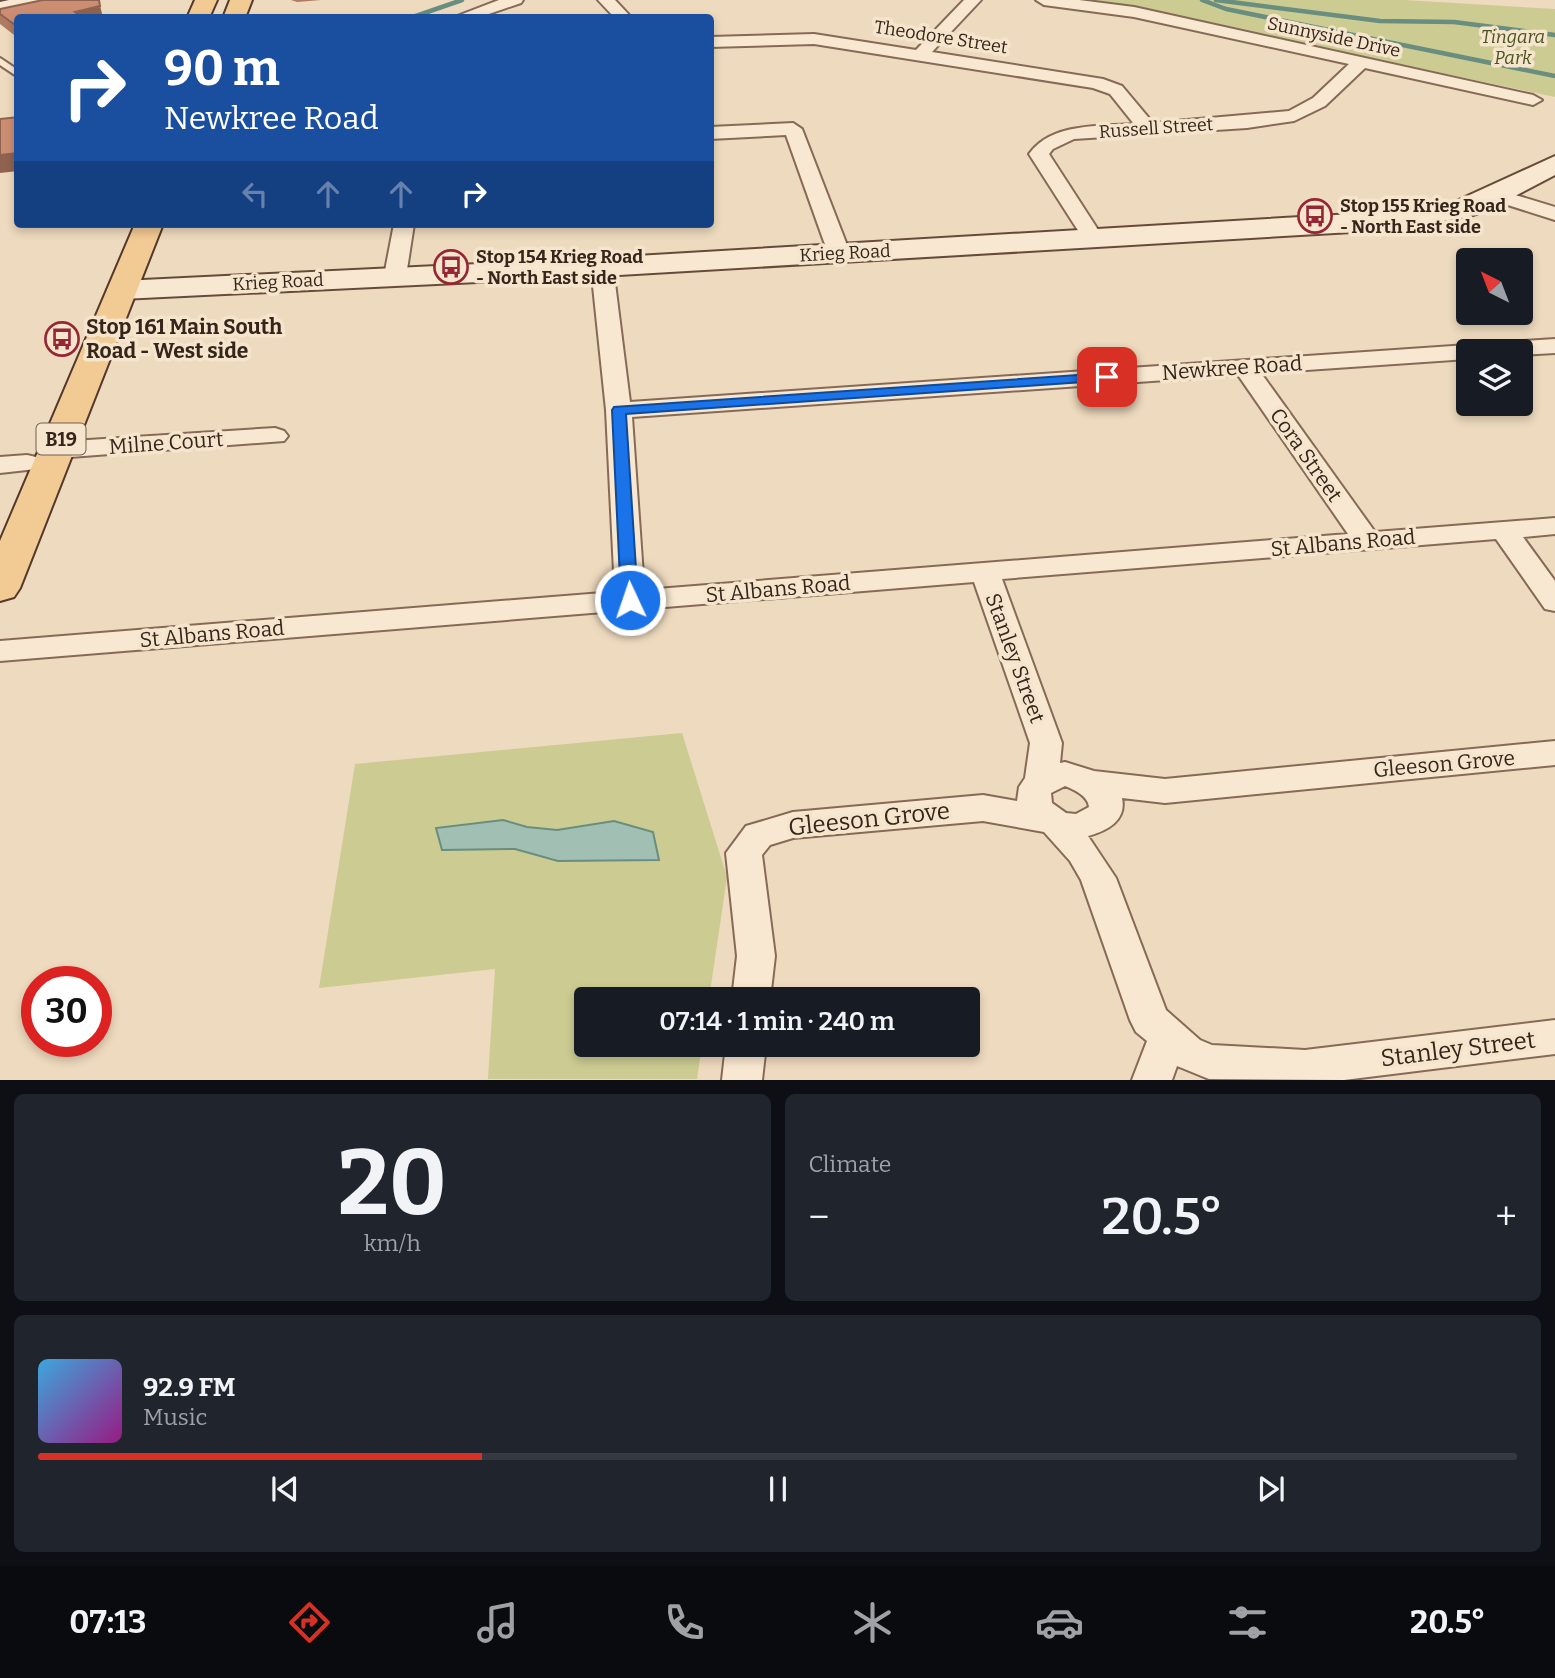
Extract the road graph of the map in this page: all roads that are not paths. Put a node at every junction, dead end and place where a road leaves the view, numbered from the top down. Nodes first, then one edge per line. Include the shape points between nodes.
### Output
1 (37, 0) edge
2 (46, 0) edge
3 (515, 0) edge
4 (606, 0) edge
5 (973, 0) edge
6 (1044, 0) edge
7 (0, 8) edge
8 (472, 14) edge
9 (620, 14) edge
10 (714, 41) edge
11 (920, 55) junction
12 (0, 61) edge
13 (1361, 62) junction
14 (14, 72) edge
15 (1533, 100) dead end
16 (1147, 128) junction
17 (714, 133) edge
18 (1555, 163) edge
19 (1499, 196) junction
20 (1555, 214) edge
21 (127, 228) edge
22 (147, 228) edge
23 (403, 228) edge
24 (1093, 239) junction
25 (839, 253) junction
26 (602, 267) junction
27 (395, 276) junction
28 (115, 284) junction
29 (1555, 346) edge
30 (1533, 348) edge
31 (1456, 353) edge
32 (1245, 368) junction
33 (619, 410) junction
34 (275, 436) dead end
35 (28, 460) edge
36 (1555, 526) edge
37 (0, 529) edge
38 (1504, 530) junction
39 (1367, 541) junction
40 (985, 572) junction
41 (0, 588) edge
42 (630, 600) junction
43 (1555, 602) edge
44 (0, 651) edge
45 (1046, 743) junction
46 (1555, 753) edge
47 (1093, 797) junction
48 (1044, 803) junction
49 (1098, 878) junction
50 (752, 987) edge
51 (1555, 1037) edge
52 (1168, 1038) junction
53 (745, 1057) edge
54 (742, 1080) edge
55 (1152, 1080) edge

1 - 7 street
2 - 7 street
3 - 8 street
4 - 9 street
5 - 11 street
6 - 13 street, Sunnyside Drive via 1134,12
10 - 11 street, Theodore Street via 803,38
11 - 16 street, Theodore Street via 1097,83 1116,90
12 - 14 lane
13 - 15 street, Sunnyside Drive
13 - 16 street, Russell Street via 1319,102 1294,116
16 - 24 street, Russell Street via 1071,134 1046,145 1039,154
17 - 25 street via 793,129
18 - 19 street, Krieg Road
19 - 20 street
19 - 24 street, Krieg Road via 1457,211 1387,220
21 - 28 main road, B19
22 - 28 main road, B19
23 - 27 street
24 - 25 street, Krieg Road
25 - 26 street, Krieg Road
26 - 27 street, Krieg Road
26 - 33 street
27 - 28 street, Krieg Road
28 - 35 main road, B19 via 93,310
28 - 35 main road, B19 via 69,415
29 - 30 street, Newkree Road
31 - 32 street, Newkree Road
32 - 33 street, Newkree Road
32 - 39 street, Cora Street
33 - 42 street
34 - 35 street, Milne Court
35 - 37 main road, B19
35 - 41 main road, B19
36 - 38 street, St Albans Road
38 - 39 street, St Albans Road
38 - 43 street
39 - 40 street, St Albans Road
40 - 42 street, St Albans Road
40 - 45 street, Stanley Street
42 - 44 street, St Albans Road
45 - 47 street, Stanley Street
45 - 48 street, Stanley Street
46 - 47 street, Gleeson Grove
47 - 48 street via 1053,775
47 - 48 street via 1085,825
47 - 49 street
48 - 49 street
48 - 50 street, Gleeson Grove via 793,825 758,835 744,853 756,956
49 - 52 street, Stanley Street via 1150,1020
51 - 52 street, Stanley Street via 1305,1067 1209,1062
52 - 55 street
53 - 54 street

